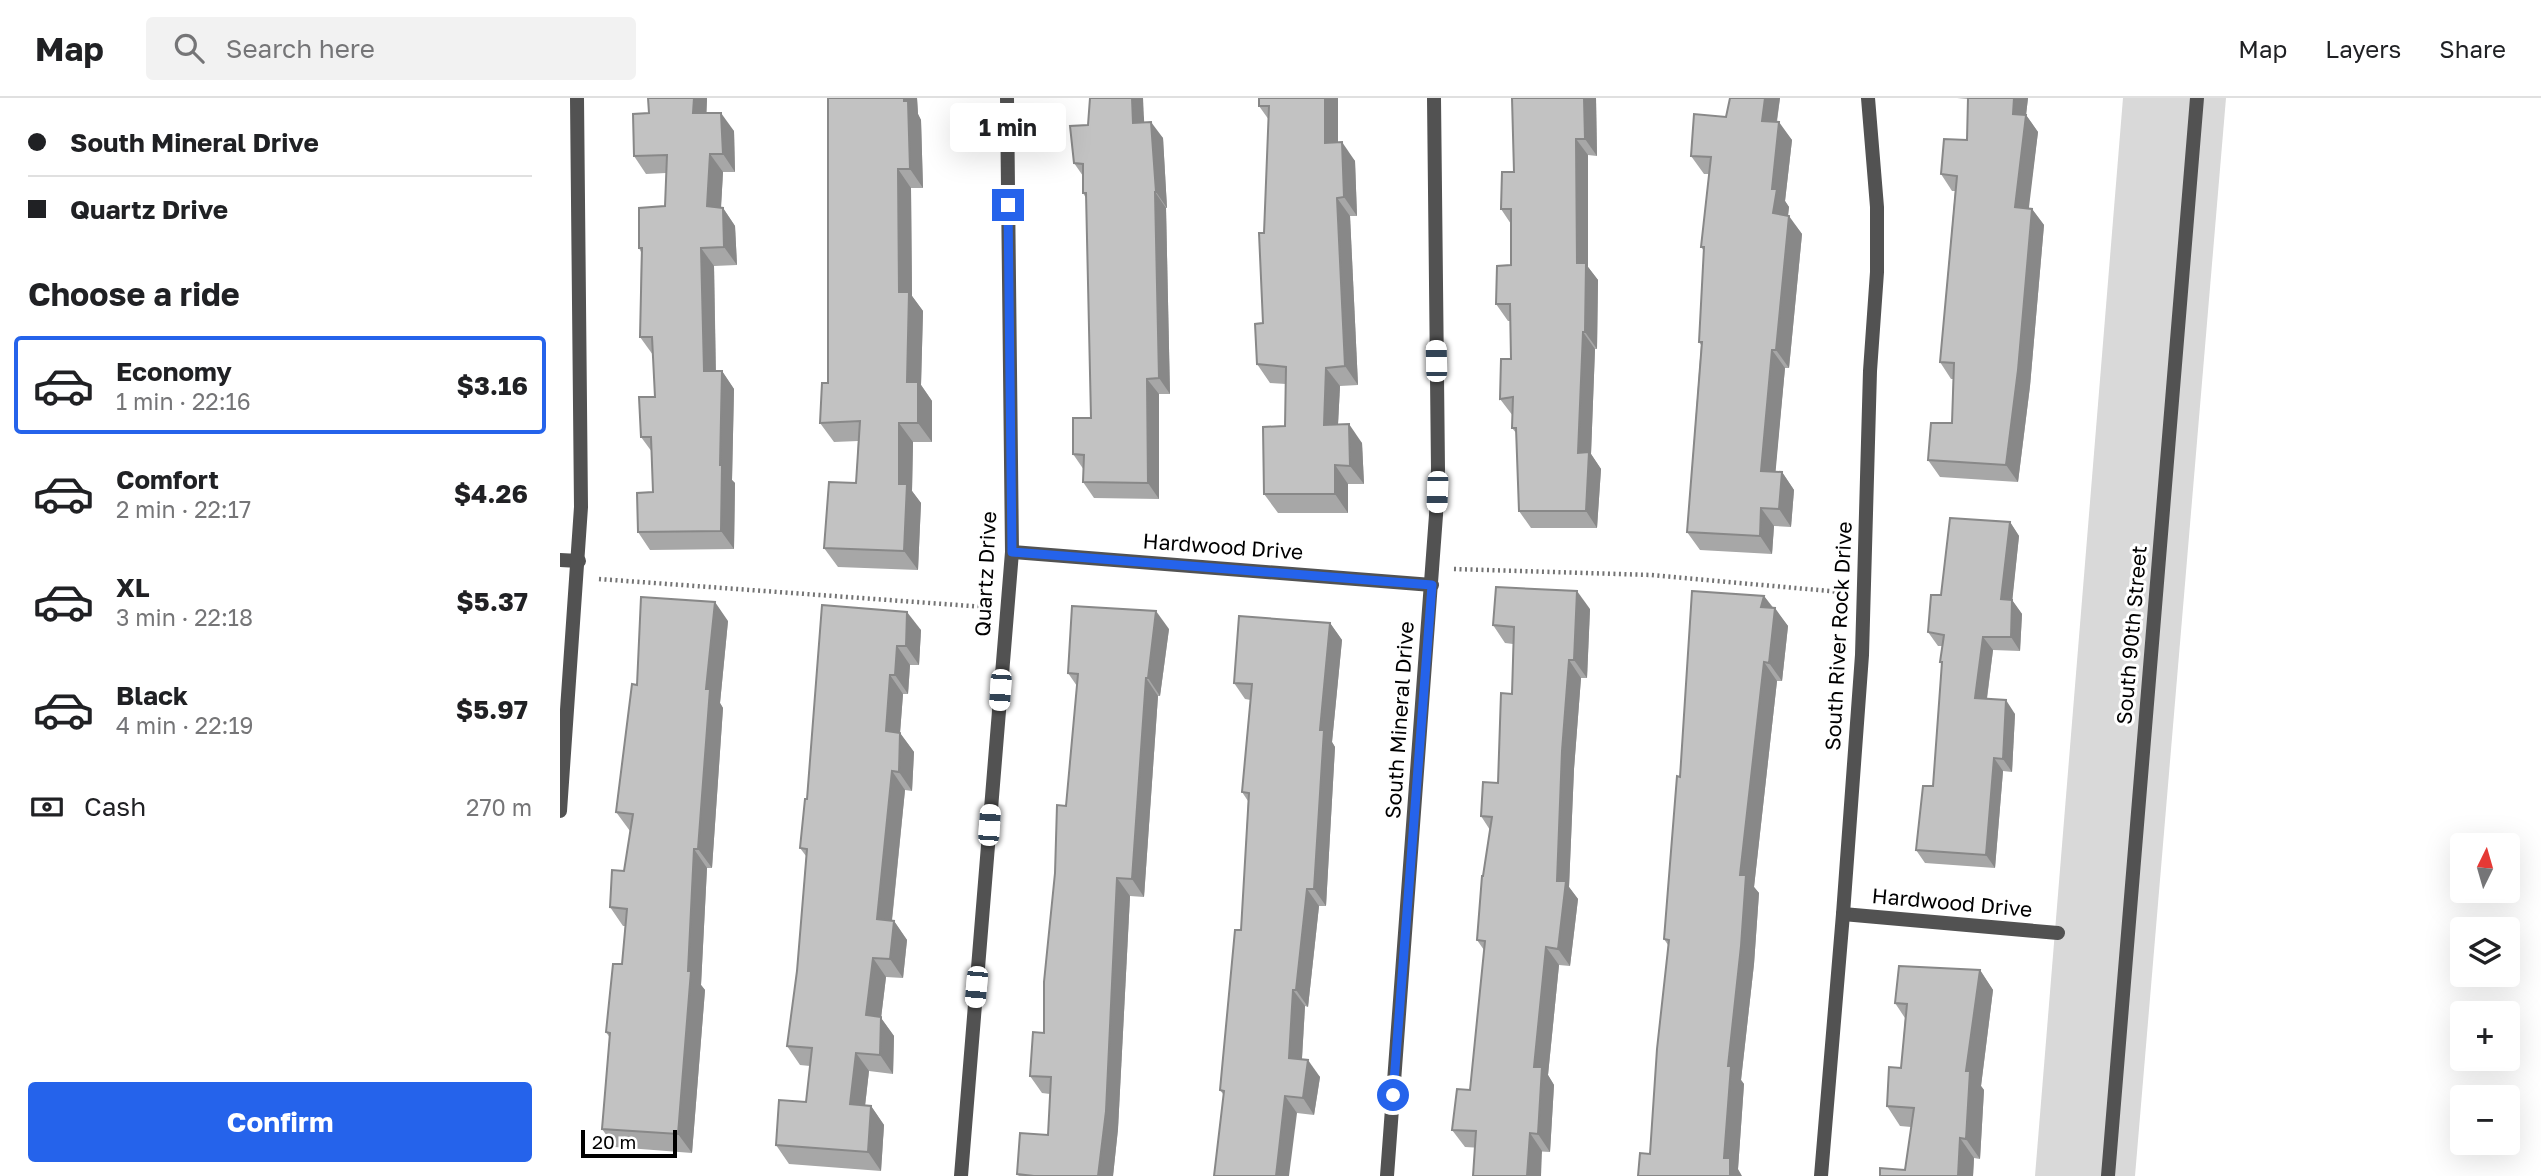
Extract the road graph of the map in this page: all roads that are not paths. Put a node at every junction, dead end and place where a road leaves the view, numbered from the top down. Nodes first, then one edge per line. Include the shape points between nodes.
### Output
1 (578, 98) edge
2 (1007, 98) edge
3 (1434, 98) edge
4 (1868, 98) edge
5 (2197, 98) edge
6 (1012, 552) junction
7 (560, 560) edge
8 (579, 561) junction
9 (1432, 585) junction
10 (560, 811) edge
11 (1843, 914) junction
12 (2058, 933) dead end
13 (961, 1176) edge
14 (1387, 1176) edge
15 (1821, 1176) edge
16 (2108, 1176) edge

1 - 8 street
2 - 6 street, Quartz Drive
3 - 9 street, South Mineral Drive via 1438,469
4 - 11 street, South River Rock Drive via 1877,259 1864,595
5 - 16 street, South 90th Street
6 - 9 street, Hardwood Drive
6 - 13 street, Quartz Drive
7 - 8 street
8 - 10 street
9 - 14 street, South Mineral Drive
11 - 12 street, Hardwood Drive
11 - 15 street, South River Rock Drive

